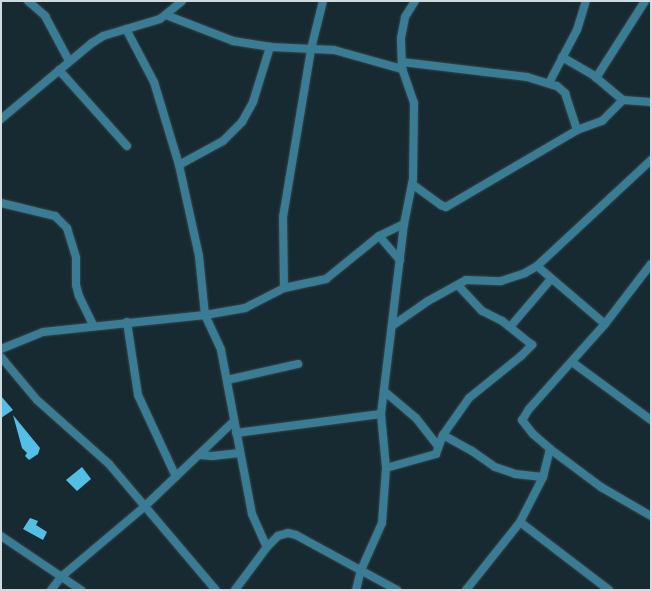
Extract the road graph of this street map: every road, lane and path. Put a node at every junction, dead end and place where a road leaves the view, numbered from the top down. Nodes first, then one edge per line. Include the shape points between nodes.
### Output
1 (28, 1) edge
2 (323, 1) edge
3 (415, 1) edge
4 (586, 1) edge
5 (646, 1) edge
6 (179, 2) edge
7 (166, 15) junction
8 (126, 29) junction
9 (270, 46) junction
10 (311, 49) junction
11 (562, 56) junction
12 (69, 61) junction
13 (402, 66) junction
14 (59, 70) junction
15 (596, 78) junction
16 (549, 83) junction
17 (623, 100) junction
18 (651, 102) edge
19 (1, 119) edge
20 (577, 130) junction
21 (127, 146) dead end
22 (651, 160) edge
23 (179, 165) junction
24 (412, 184) junction
25 (1, 203) edge
26 (404, 224) junction
27 (379, 236) junction
28 (400, 260) junction
29 (651, 264) edge
30 (537, 266) junction
31 (551, 279) junction
32 (458, 284) junction
33 (284, 288) junction
34 (205, 315) junction
35 (127, 322) junction
36 (606, 324) junction
37 (93, 325) junction
38 (392, 326) junction
39 (510, 327) junction
40 (1, 349) edge
41 (1, 357) edge
42 (572, 362) junction
43 (298, 364) dead end
44 (227, 380) junction
45 (384, 391) junction
46 (381, 414) junction
47 (651, 420) edge
48 (234, 421) junction
49 (236, 433) junction
50 (443, 436) junction
51 (438, 445) junction
52 (550, 449) junction
53 (240, 453) junction
54 (200, 455) junction
55 (386, 468) junction
56 (176, 476) junction
57 (543, 477) junction
58 (144, 507) junction
59 (651, 516) edge
60 (520, 522) junction
61 (1, 536) edge
62 (267, 547) junction
63 (361, 570) junction
64 (61, 577) junction
65 (51, 590) edge
66 (80, 590) edge
67 (216, 590) edge
68 (235, 590) edge
69 (356, 590) edge
70 (397, 590) edge
71 (466, 590) edge
72 (609, 590) edge

1 - 12 street via 45,16
2 - 10 street
3 - 13 street via 402,26
4 - 11 street via 577,30
5 - 15 street
6 - 7 street
7 - 8 street
7 - 9 street via 233,41
8 - 12 street via 103,36
8 - 23 street via 154,82
9 - 10 street
9 - 23 street via 253,102 242,122 223,141
10 - 13 street via 352,54
10 - 33 street via 283,217
11 - 15 street
11 - 16 street
12 - 14 street
13 - 16 street via 527,77
13 - 24 street via 414,103
14 - 19 street
14 - 21 street
15 - 17 street
16 - 20 street via 563,89
17 - 18 street
17 - 20 street via 602,121
20 - 24 street via 446,207
22 - 30 street
23 - 34 street via 199,256
24 - 26 street
25 - 37 street via 55,216 67,228 76,258 76,284 82,305
26 - 27 street
26 - 28 street
27 - 28 street
27 - 33 street via 326,279
28 - 38 street
29 - 36 street
30 - 31 street
30 - 32 street via 501,281 473,279
31 - 36 street
31 - 39 street
32 - 38 street
32 - 39 street via 482,311
33 - 34 street via 245,308
34 - 35 street
34 - 44 street via 221,350
35 - 37 street
35 - 56 street via 138,395
36 - 42 street
37 - 40 street via 43,332
38 - 45 street
39 - 50 street via 530,341 531,347 469,398
41 - 58 street via 24,388 96,451
42 - 47 street
42 - 52 street via 522,420
43 - 44 street
44 - 48 street
45 - 46 street
45 - 51 street via 416,418
46 - 49 street
46 - 55 street
48 - 49 street
48 - 54 street
49 - 53 street
50 - 51 street
50 - 57 street via 495,467 515,474
51 - 55 street via 433,456
52 - 57 street
52 - 59 street via 601,487
53 - 54 street
53 - 62 street via 252,514
54 - 56 street
55 - 63 street via 382,523
56 - 58 street
57 - 60 street
58 - 64 street
58 - 67 street
60 - 71 street
60 - 72 street
61 - 64 street
62 - 63 street via 283,534 296,535
62 - 68 street
63 - 69 street
63 - 70 street
64 - 65 street
64 - 66 street

